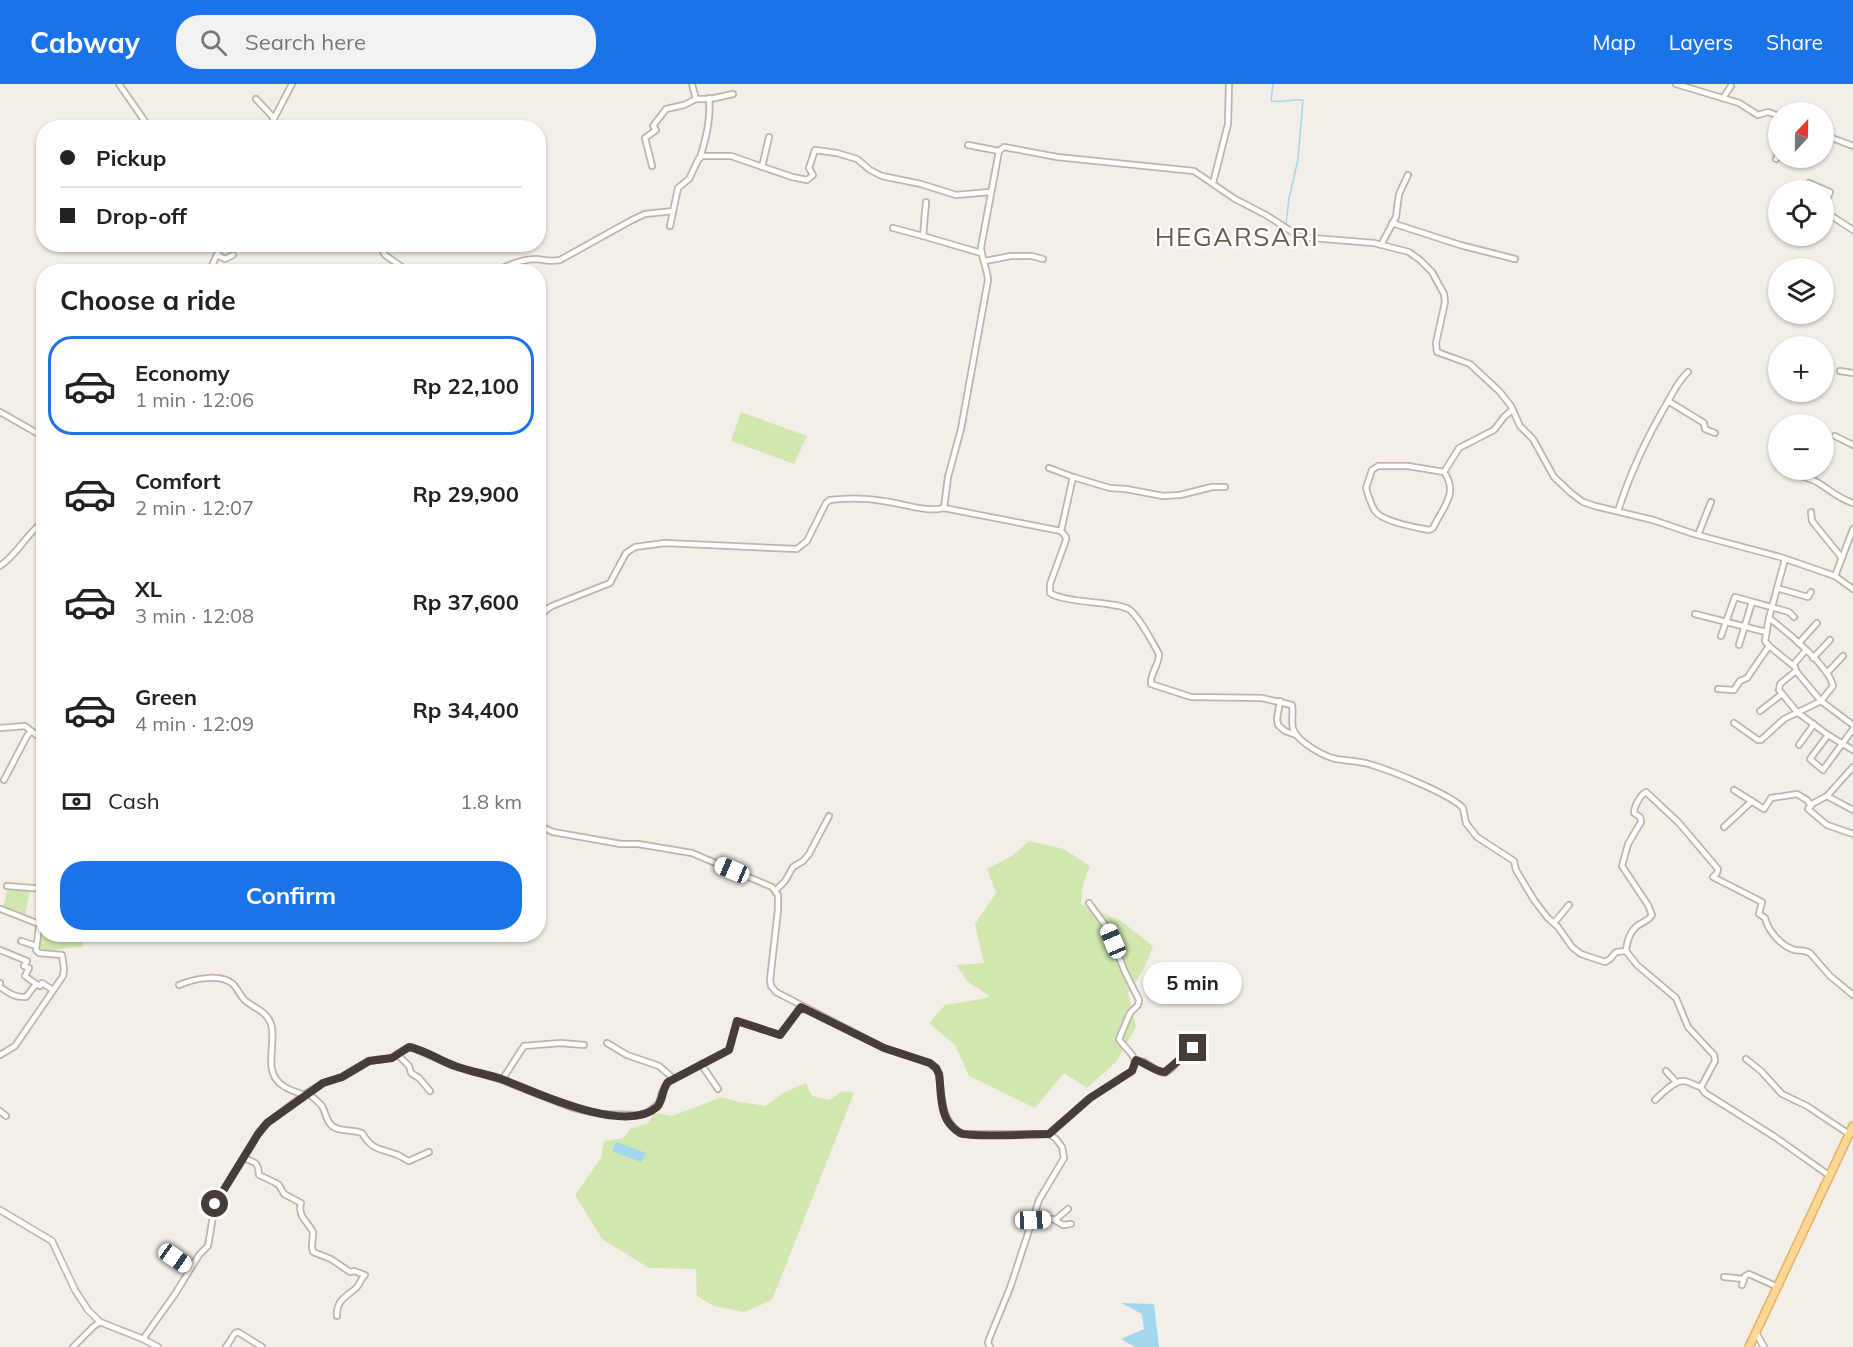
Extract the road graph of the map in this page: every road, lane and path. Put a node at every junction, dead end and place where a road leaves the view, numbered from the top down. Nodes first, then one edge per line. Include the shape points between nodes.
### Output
1 (119, 84) edge
2 (292, 84) edge
3 (692, 84) edge
4 (1230, 84) edge
5 (1676, 84) edge
6 (1731, 86) dead end
7 (733, 94) dead end
8 (709, 98) junction
9 (1723, 98) junction
10 (256, 99) dead end
11 (696, 99) junction
12 (1768, 112) edge
13 (274, 118) joint
14 (146, 120) edge
15 (769, 137) dead end
16 (1834, 139) edge
17 (968, 145) dead end
18 (1853, 146) edge
19 (999, 151) junction
20 (700, 158) junction
21 (652, 166) dead end
22 (762, 167) junction
23 (1408, 175) dead end
24 (1213, 183) junction
25 (990, 192) junction
26 (926, 201) dead end
27 (673, 211) junction
28 (1834, 216) edge
29 (1392, 223) junction
30 (670, 226) dead end
31 (893, 228) dead end
32 (1853, 230) edge
33 (923, 236) junction
34 (1382, 245) junction
35 (218, 252) edge
36 (383, 252) edge
37 (981, 253) junction
38 (217, 255) junction
39 (233, 255) dead end
40 (1043, 259) dead end
41 (1515, 259) dead end
42 (985, 261) junction
43 (213, 264) edge
44 (398, 264) edge
45 (511, 264) edge
46 (1840, 370) dead end
47 (1688, 372) dead end
48 (1853, 373) edge
49 (1668, 401) junction
50 (1512, 410) junction
51 (0, 412) edge
52 (36, 432) edge
53 (1715, 433) dead end
54 (1835, 436) dead end
55 (1853, 445) edge
56 (1049, 468) dead end
57 (1444, 472) junction
58 (1073, 477) junction
59 (1814, 480) edge
60 (1225, 487) dead end
61 (1711, 502) dead end
62 (1853, 503) edge
63 (944, 508) junction
64 (1618, 511) junction
65 (1811, 512) dead end
66 (36, 528) edge
67 (1853, 529) edge
68 (1061, 531) junction
69 (1698, 535) junction
70 (1842, 558) junction
71 (1785, 559) junction
72 (0, 566) edge
73 (1835, 576) junction
74 (1777, 588) junction
75 (1853, 589) edge
76 (1811, 592) dead end
77 (1752, 602) junction
78 (1772, 607) junction
79 (546, 610) edge
80 (1695, 615) dead end
81 (1794, 617) dead end
82 (1769, 618) junction
83 (1725, 622) junction
84 (1817, 623) dead end
85 (1745, 627) junction
86 (1766, 632) junction
87 (1721, 636) dead end
88 (1830, 640) dead end
89 (1799, 643) junction
90 (1739, 645) dead end
91 (1769, 646) junction
92 (1806, 650) junction
93 (1843, 656) dead end
94 (1814, 658) junction
95 (1793, 665) junction
96 (1796, 671) junction
97 (1827, 674) junction
98 (1718, 689) dead end
99 (1782, 694) junction
100 (1280, 701) junction
101 (1821, 701) junction
102 (1760, 711) dead end
103 (1797, 712) junction
104 (1734, 723) dead end
105 (1814, 724) junction
106 (1853, 727) edge
107 (0, 728) edge
108 (31, 731) junction
109 (36, 734) edge
110 (1296, 735) junction
111 (1828, 735) junction
112 (1842, 744) junction
113 (1799, 745) dead end
114 (1853, 750) edge
115 (1853, 767) edge
116 (4, 780) dead end
117 (1734, 790) dead end
118 (1827, 796) junction
119 (1752, 801) junction
120 (1813, 804) junction
121 (1853, 810) edge
122 (829, 816) dead end
123 (1724, 827) dead end
124 (546, 829) edge
125 (1853, 834) edge
126 (7, 886) dead end
127 (36, 889) edge
128 (776, 890) junction
129 (1089, 903) dead end
130 (1569, 906) dead end
131 (1, 909) edge
132 (36, 923) edge
133 (1554, 923) junction
134 (21, 941) dead end
135 (37, 942) edge
136 (36, 946) junction
137 (0, 950) edge
138 (1626, 951) junction
139 (0, 984) edge
140 (36, 984) junction
141 (179, 984) dead end
142 (53, 990) junction
143 (1853, 995) edge
144 (801, 1007) junction
145 (1201, 1038) dead end
146 (607, 1043) dead end
147 (584, 1045) dead end
148 (398, 1054) junction
149 (0, 1055) edge
150 (1746, 1059) dead end
151 (1136, 1060) junction
152 (701, 1065) junction
153 (1666, 1071) dead end
154 (674, 1079) junction
155 (502, 1080) junction
156 (1676, 1082) junction
157 (1701, 1087) junction
158 (718, 1089) dead end
159 (430, 1091) dead end
160 (306, 1094) junction
161 (1655, 1100) dead end
162 (0, 1111) edge
163 (6, 1116) dead end
164 (1853, 1126) edge
165 (1049, 1134) junction
166 (1849, 1134) junction
167 (429, 1152) dead end
168 (244, 1158) junction
169 (1830, 1176) junction
170 (1068, 1209) dead end
171 (0, 1210) edge
172 (1033, 1220) junction
173 (1055, 1220) junction
174 (1071, 1224) dead end
175 (175, 1258) dead end
176 (190, 1269) junction
177 (1724, 1277) dead end
178 (1744, 1279) junction
179 (1742, 1285) dead end
180 (1778, 1287) junction
181 (338, 1316) dead end
182 (100, 1322) junction
183 (1756, 1333) junction
184 (143, 1339) junction
185 (73, 1347) edge
186 (158, 1347) edge
187 (226, 1347) edge
188 (262, 1347) edge
189 (990, 1347) edge
190 (1749, 1347) edge
191 (1764, 1347) edge

1 - 14 street
2 - 13 street
3 - 11 street
4 - 24 street via 1228,123
5 - 9 street
6 - 9 street
7 - 8 street
8 - 11 street
8 - 20 street via 708,133
9 - 12 street via 1758,115
10 - 13 street
11 - 21 street via 666,109 653,126 656,130 645,138
15 - 22 street
16 - 18 street
17 - 19 street
19 - 24 street via 1004,147 1057,157 1186,169
19 - 25 street
20 - 22 street via 731,156
20 - 27 street via 689,179 678,188
22 - 25 street via 807,180 813,175 809,168 815,150 824,150 857,159 882,176 957,195
23 - 29 street
24 - 34 street via 1300,237
25 - 37 street
26 - 33 street
27 - 30 street
27 - 45 street via 645,214 560,260 534,259
28 - 32 street
29 - 34 street
29 - 41 street
31 - 33 street
33 - 37 street
34 - 50 street via 1408,252 1420,260 1444,294 1437,352 1470,364 1500,392
35 - 38 street
36 - 44 street
37 - 42 street
38 - 39 street via 225,259
38 - 43 street
40 - 42 street via 1005,256
42 - 63 street via 988,280
46 - 48 street
47 - 49 street
49 - 53 street
49 - 64 street via 1626,486
50 - 57 street via 1494,430 1460,448
50 - 64 street via 1554,477 1570,493 1583,502
51 - 52 street
54 - 55 street
56 - 58 street
57 - 57 street via 1378,466 1372,470 1366,488 1379,515 1429,530 1449,497 1450,481
58 - 60 street via 1110,488 1163,496
58 - 68 street
59 - 62 street
61 - 69 street
63 - 68 street
63 - 79 street via 935,510 879,500 830,500 807,541 798,549 665,543 635,547 626,553 610,583
64 - 69 street
65 - 70 street via 1812,521
66 - 72 street
67 - 70 street
68 - 100 street via 1066,540 1050,593 1122,606 1130,611 1159,654 1151,684 1191,697
69 - 71 street
70 - 73 street
71 - 73 street
71 - 74 street
73 - 75 street
74 - 76 street via 1808,597
74 - 78 street
77 - 78 street
77 - 83 street via 1735,597
77 - 85 street
78 - 81 street
78 - 82 street
80 - 83 street
82 - 86 street
82 - 89 street
83 - 85 street
83 - 87 street
84 - 89 street
85 - 86 street
85 - 90 street
86 - 91 street
88 - 94 street
89 - 92 street
91 - 95 street
91 - 98 street via 1734,690
92 - 94 street
92 - 95 street
93 - 97 street
94 - 97 street
95 - 96 street
96 - 99 street via 1780,684
96 - 101 street
97 - 101 street via 1833,686
99 - 102 street
99 - 103 street
100 - 110 street via 1293,705
100 - 110 street via 1278,725
101 - 103 street
101 - 106 street
103 - 104 street via 1784,718 1761,740
103 - 105 street
105 - 111 street
105 - 113 street
106 - 112 street
107 - 108 street via 23,726
108 - 109 street
108 - 116 street
110 - 133 street via 1334,758 1371,764 1455,801 1478,837 1512,859 1534,900
111 - 112 street
111 - 112 street via 1810,759 1822,770
112 - 114 street
115 - 118 street
117 - 119 street
118 - 120 street
118 - 121 street
119 - 120 street via 1765,809 1771,798 1797,794
119 - 123 street
120 - 125 street via 1808,810 1827,825
122 - 128 street via 809,854
124 - 128 street via 692,853
126 - 127 street
128 - 144 street via 778,910 771,987
129 - 151 street via 1108,929 1139,1000 1119,1039
130 - 133 street
131 - 132 street
133 - 138 street via 1581,954 1605,962 1616,952
134 - 136 street
135 - 136 street
136 - 142 street via 39,953 63,956 63,976
137 - 140 street via 27,960 25,976
138 - 143 street via 1626,941 1632,932 1652,915 1622,866 1628,844 1641,822 1634,810 1646,792 1679,822 1718,869 1713,877 1762,902 1759,914 1772,934 1788,947 1810,953
138 - 157 street via 1676,998 1688,1027 1714,1055 1715,1061
139 - 140 street via 20,998 26,997
140 - 142 street
141 - 160 street via 205,978 233,984 246,1002 268,1018 273,1036 271,1065 277,1080
142 - 149 street via 15,1046
144 - 152 street via 780,1035 737,1021 729,1050
144 - 165 street via 884,1048 930,1063 939,1074 947,1121 962,1134
145 - 151 street via 1165,1072
146 - 154 street via 659,1066
147 - 155 street via 524,1046
148 - 155 street via 411,1047 454,1066
148 - 159 street
148 - 160 street via 369,1061
150 - 166 street via 1782,1094
151 - 165 street via 1132,1071 1090,1098
152 - 154 street
152 - 158 street
153 - 156 street
154 - 155 street via 664,1087 657,1106 647,1113 631,1115 573,1108
156 - 157 street
156 - 161 street
157 - 169 street
160 - 167 street via 320,1104 327,1122 339,1130 362,1133 380,1150 409,1161
160 - 168 street via 267,1123
162 - 163 street
164 - 166 main road
165 - 172 street via 1062,1147 1064,1158 1039,1200
166 - 169 main road
168 - 176 street via 215,1204 210,1242
168 - 181 street via 256,1163 259,1174 301,1203 303,1219 313,1232 314,1251 350,1272 365,1275 338,1306
169 - 180 main road
170 - 173 street
171 - 182 street via 52,1240 75,1290
172 - 173 street
172 - 189 street via 989,1339
173 - 174 street
175 - 176 street
176 - 184 street
177 - 178 street
178 - 179 street
178 - 180 street via 1749,1274
180 - 183 main road
182 - 184 street
182 - 185 street
183 - 190 main road
183 - 191 street
184 - 186 street
187 - 188 street via 236,1332

